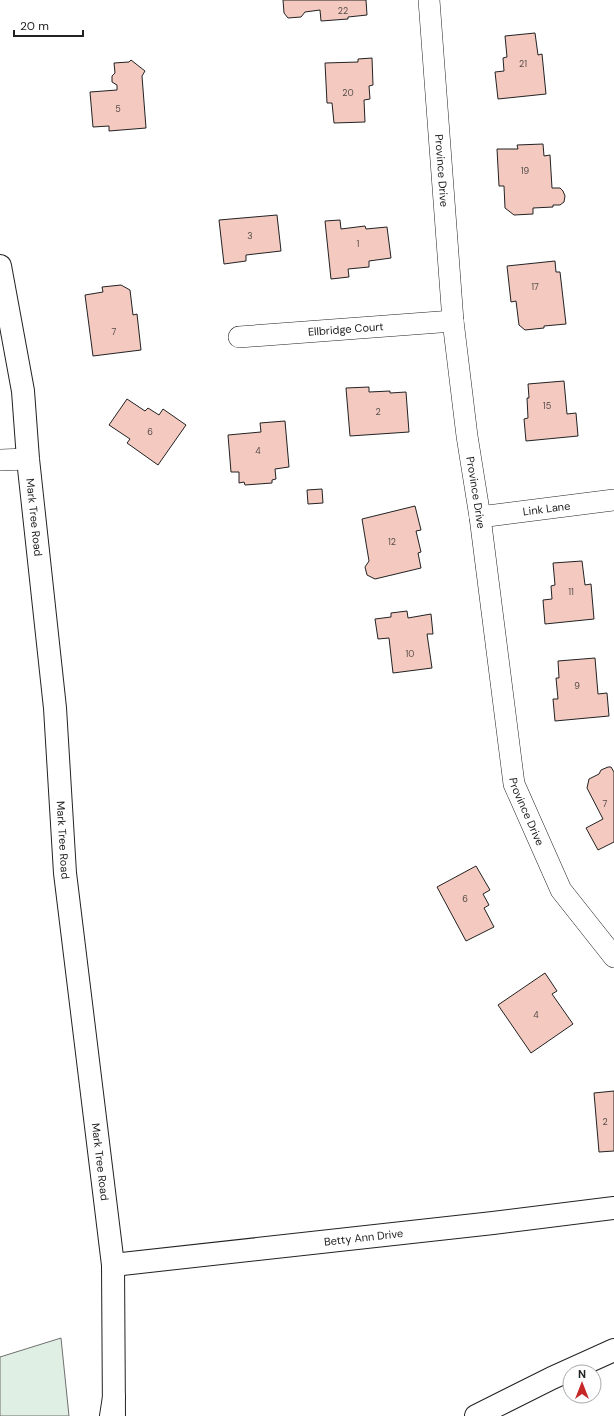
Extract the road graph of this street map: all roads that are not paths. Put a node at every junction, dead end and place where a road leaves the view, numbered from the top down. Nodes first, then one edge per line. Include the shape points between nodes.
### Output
1 (429, 0) edge
2 (0, 266) edge
3 (452, 321) junction
4 (239, 337) dead end
5 (28, 459) junction
6 (0, 460) edge
7 (614, 500) edge
8 (480, 517) junction
9 (614, 957) edge
10 (614, 1208) edge
11 (113, 1265) junction
12 (614, 1350) edge
13 (552, 1378) junction
14 (113, 1412) edge
15 (476, 1416) edge
16 (492, 1416) edge

1 - 3 street, Province Drive
2 - 5 main road, Mark Tree Road via 23,391
3 - 4 street, Ellbridge Court
3 - 8 street, Province Drive
5 - 6 street
5 - 11 main road, Mark Tree Road via 54,708 65,873
7 - 8 street, Link Lane
8 - 9 street, Province Drive via 514,784 561,890
10 - 11 main road, Betty Ann Drive
11 - 14 main road, Mark Tree Road
12 - 13 main road
13 - 15 main road
13 - 16 main road

